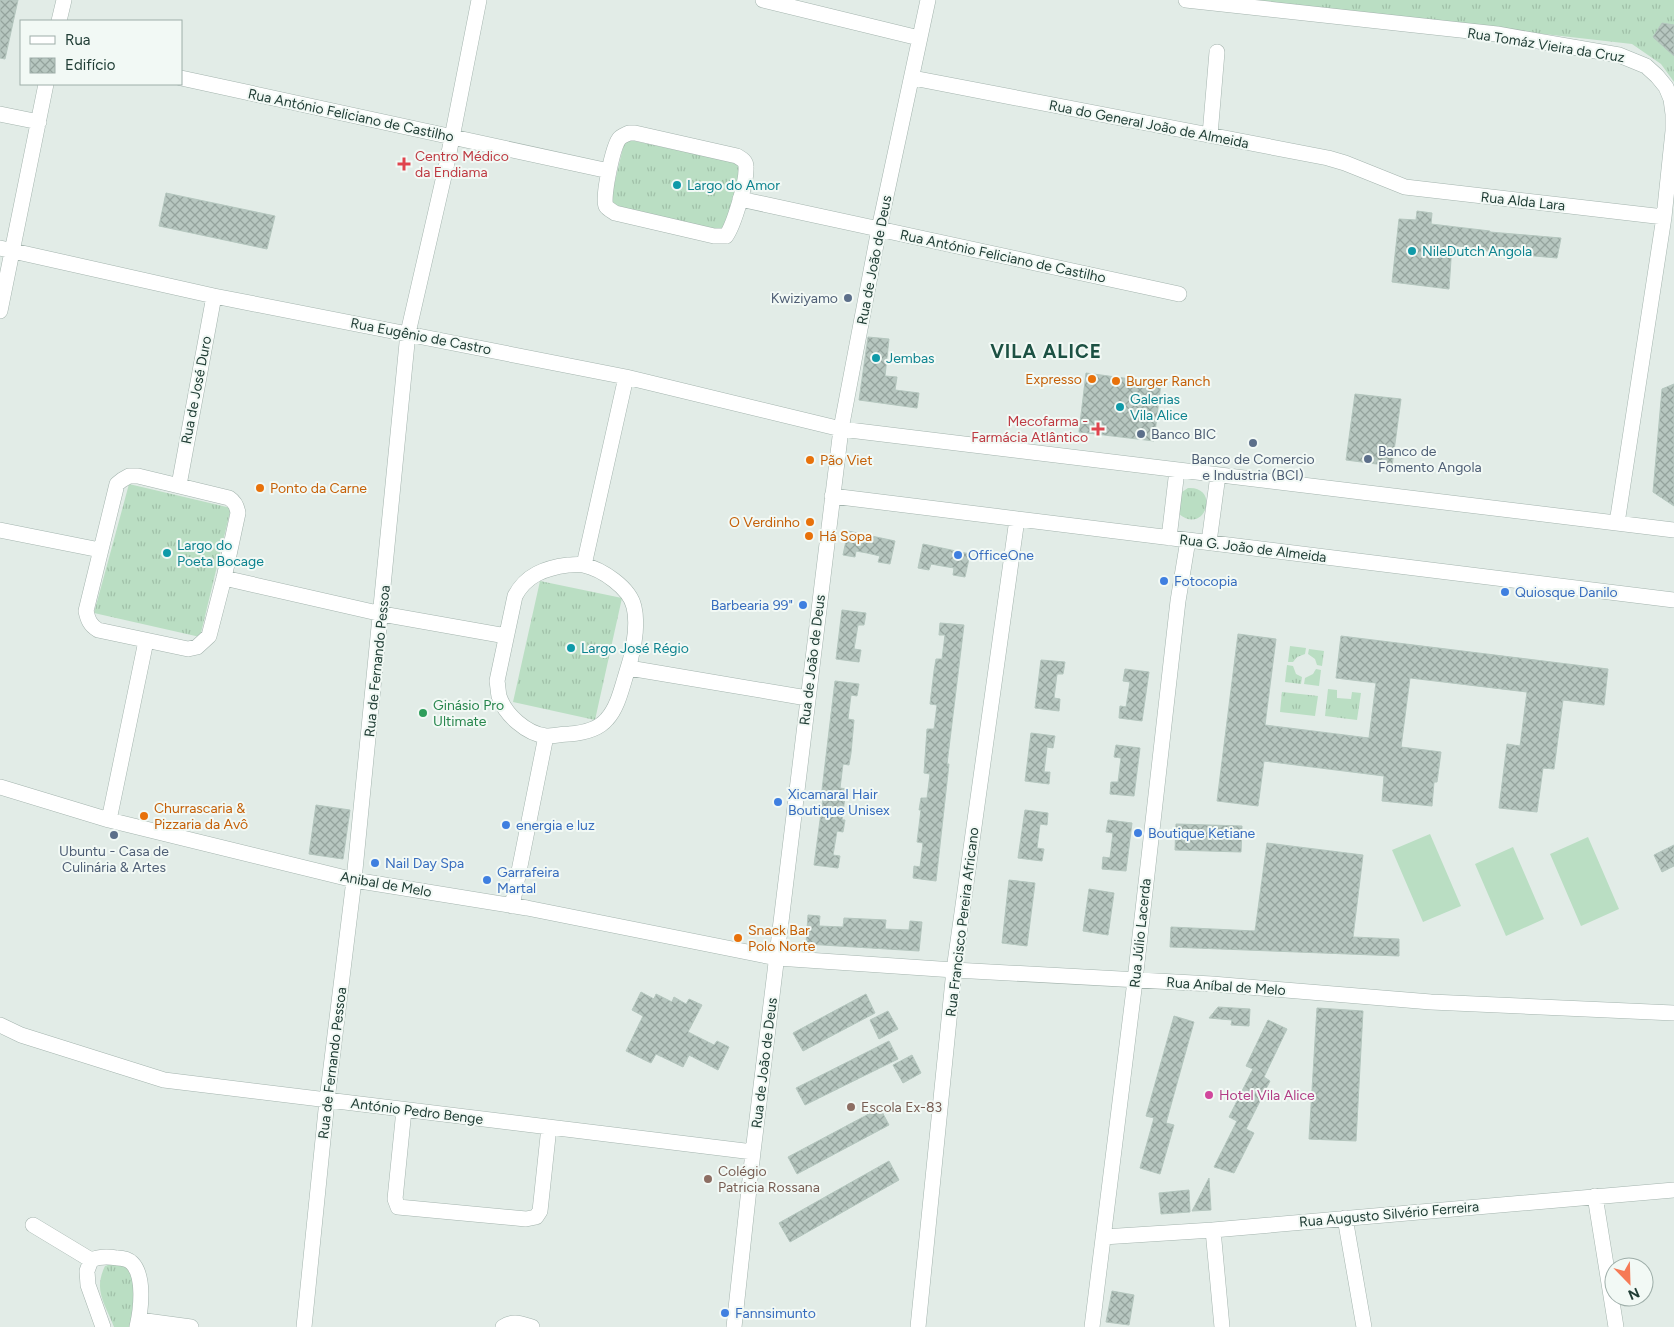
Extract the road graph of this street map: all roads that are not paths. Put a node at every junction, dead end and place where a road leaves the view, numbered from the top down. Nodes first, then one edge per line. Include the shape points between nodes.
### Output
1 (64, 0) edge
2 (479, 0) edge
3 (763, 0) edge
4 (928, 0) edge
5 (1186, 0) edge
6 (59, 20) edge
7 (919, 38) junction
8 (1217, 52) dead end
9 (182, 78) edge
10 (913, 78) junction
11 (46, 85) edge
12 (0, 114) edge
13 (39, 122) junction
14 (1210, 135) junction
15 (452, 137) junction
16 (609, 171) junction
17 (1384, 178) joint
18 (740, 199) junction
19 (1664, 217) junction
20 (880, 229) junction
21 (6, 249) edge
22 (1178, 294) dead end
23 (214, 296) junction
24 (0, 311) edge
25 (408, 333) junction
26 (626, 377) junction
27 (841, 429) junction
28 (1178, 470) junction
29 (1218, 475) junction
30 (178, 485) junction
31 (832, 496) junction
32 (1017, 519) junction
33 (1617, 523) junction
34 (0, 530) edge
35 (1674, 530) edge
36 (1169, 538) junction
37 (1188, 540) junction
38 (1209, 542) junction
39 (100, 550) junction
40 (584, 565) junction
41 (224, 578) junction
42 (1674, 600) edge
43 (382, 614) junction
44 (506, 636) junction
45 (146, 641) junction
46 (629, 668) junction
47 (807, 698) junction
48 (546, 736) junction
49 (0, 787) edge
50 (109, 820) junction
51 (354, 880) junction
52 (512, 906) junction
53 (777, 958) junction
54 (954, 970) junction
55 (1134, 980) junction
56 (1674, 1013) edge
57 (0, 1024) edge
58 (326, 1100) junction
59 (404, 1110) junction
60 (549, 1127) junction
61 (753, 1152) junction
62 (1674, 1190) edge
63 (1595, 1196) junction
64 (1345, 1218) junction
65 (33, 1225) dead end
66 (1213, 1230) junction
67 (1104, 1237) junction
68 (91, 1260) junction
69 (138, 1323) edge
70 (103, 1327) edge
71 (191, 1327) edge
72 (304, 1327) edge
73 (503, 1327) edge
74 (532, 1327) edge
75 (734, 1327) edge
76 (918, 1327) edge
77 (1092, 1327) edge
78 (1222, 1327) edge
79 (1364, 1327) edge
80 (1616, 1327) edge

1 - 6 street
2 - 15 street, Rua de Fernando Pessoa
3 - 7 street
4 - 7 street, Rua de João de Deus
5 - 19 street, Rua Tomáz Vieira da Cruz via 1498,34 1634,60 1657,76 1671,100 1673,131
7 - 10 street, Rua de João de Deus
8 - 14 street
9 - 15 street, Rua António Feliciano de Castilho
10 - 14 street, Rua do General João de Almeida
10 - 20 street, Rua de João de Deus
11 - 13 street
12 - 13 street
13 - 21 street
14 - 17 street, Rua do General João de Almeida via 1328,158
15 - 16 street, Rua António Feliciano de Castilho
15 - 25 street, Rua de Fernando Pessoa
16 - 18 street via 605,200 609,210 714,236 726,236 731,229
16 - 18 street via 617,141 622,136 635,133 737,156 746,167
17 - 19 street, Rua Alda Lara via 1405,187 1429,191
18 - 20 street, Rua António Feliciano de Castilho
19 - 33 street, Rua Tomáz Vieira da Cruz
20 - 22 street, Rua António Feliciano de Castilho
20 - 27 street, Rua de João de Deus
21 - 23 street, Rua Eugênio de Castro
21 - 24 street
23 - 25 street, Rua Eugênio de Castro
23 - 30 street, Rua de José Duro
25 - 26 street, Rua Eugênio de Castro
25 - 43 street, Rua de Fernando Pessoa
26 - 27 street, Rua Eugênio de Castro
26 - 40 street
27 - 28 street
27 - 31 street, Rua de João de Deus
28 - 29 street
28 - 36 street
29 - 33 street
29 - 38 street
30 - 39 street via 138,476 130,476 117,484
30 - 41 street via 229,498 237,507
31 - 32 street, Rua G. João de Almeida
31 - 47 street, Rua de João de Deus
32 - 36 street, Rua G. João de Almeida
32 - 54 street, Rua Francisco Pereira Africano
33 - 35 street
34 - 39 street
36 - 37 street, Rua G. João de Almeida
37 - 38 street, Rua G. João de Almeida
37 - 55 street, Rua Júlio Lacerda
38 - 42 street, Rua G. João de Almeida
39 - 45 street via 86,611 91,626
40 - 44 street via 554,566 542,570 520,586
40 - 46 street via 620,585 634,606 634,643
41 - 43 street
41 - 45 street via 209,636 204,642 188,649
43 - 44 street
43 - 51 street, Rua de Fernando Pessoa
44 - 48 street via 498,695 521,724
45 - 50 street
46 - 47 street
46 - 48 street via 614,709 600,725 589,731
47 - 53 street, Rua de João de Deus
48 - 52 street
49 - 50 street, Anibal de Melo
50 - 51 street, Anibal de Melo
51 - 52 street, Anibal de Melo
51 - 58 street, Rua de Fernando Pessoa
52 - 53 street, Anibal de Melo
53 - 54 street, Rua Aníbal de Melo
53 - 61 street, Rua de João de Deus
54 - 55 street, Rua Aníbal de Melo
54 - 76 street, Rua Francisco Pereira Africano
55 - 56 street, Rua Aníbal de Melo via 1431,1002
55 - 67 street, Rua Júlio Lacerda
57 - 58 street, António Pedro Benge via 21,1035 164,1080
58 - 59 street, António Pedro Benge
58 - 72 street, Rua de Fernando Pessoa
59 - 60 street, António Pedro Benge
59 - 60 street via 395,1199 398,1207 526,1219 536,1217 540,1211
60 - 61 street, António Pedro Benge
61 - 75 street, Rua de João de Deus
62 - 63 street, Rua Augusto Silvério Ferreira
63 - 64 street, Rua Augusto Silvério Ferreira
63 - 80 street
64 - 66 street, Rua Augusto Silvério Ferreira
64 - 79 street
65 - 68 street
66 - 67 street, Rua Augusto Silvério Ferreira
66 - 78 street
67 - 77 street, Rua Júlio Lacerda
68 - 69 street via 104,1256 127,1259 132,1263 139,1276
68 - 70 street via 87,1271 88,1285
69 - 71 street
73 - 74 street via 514,1322

